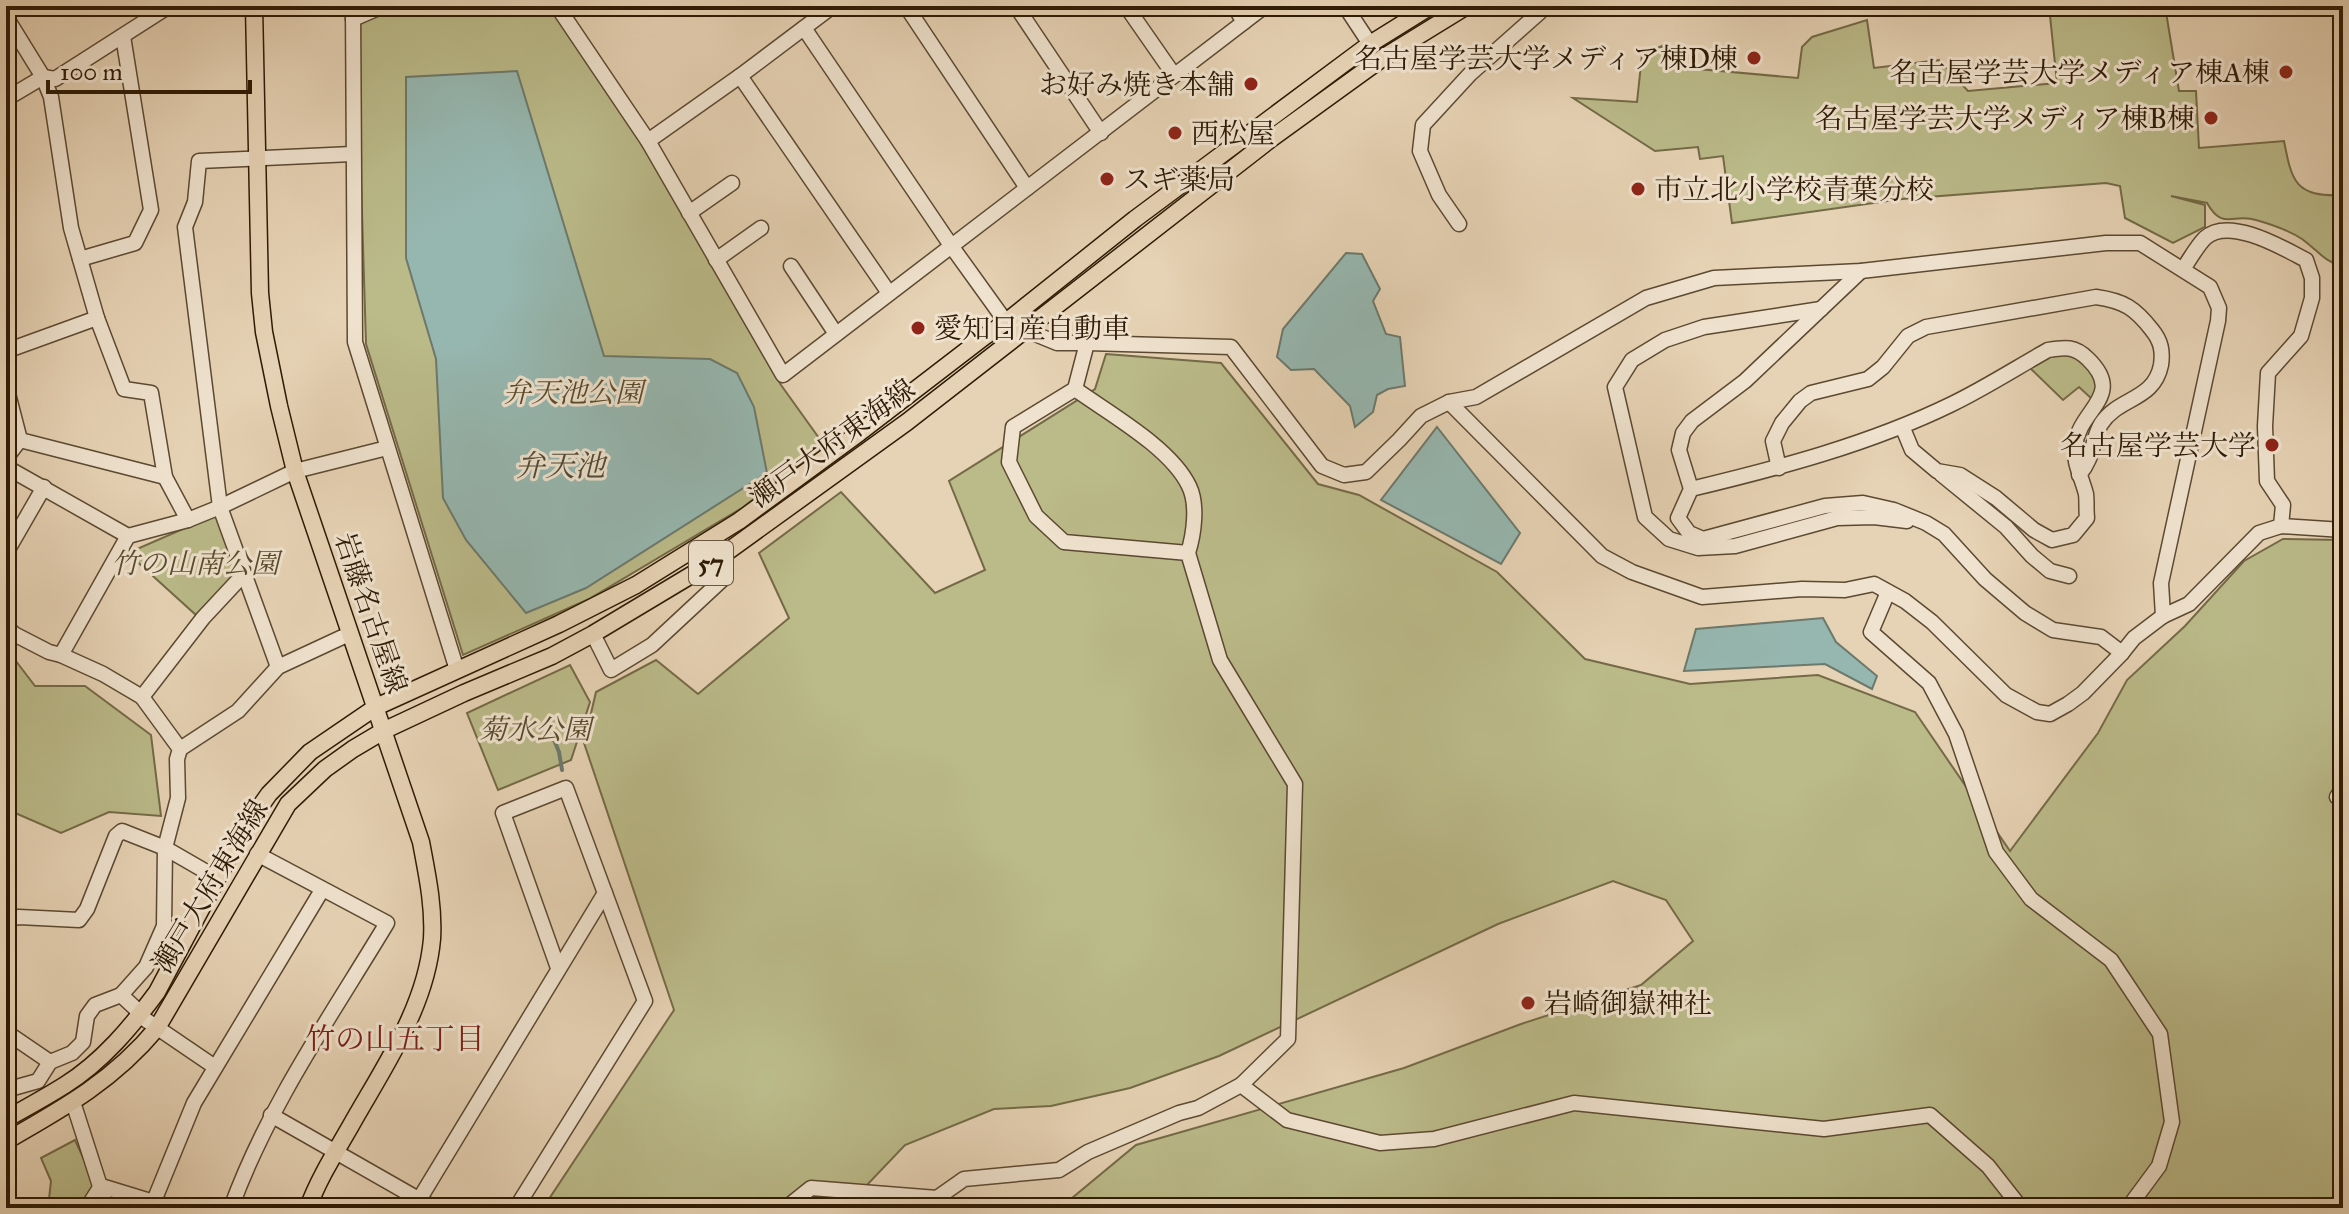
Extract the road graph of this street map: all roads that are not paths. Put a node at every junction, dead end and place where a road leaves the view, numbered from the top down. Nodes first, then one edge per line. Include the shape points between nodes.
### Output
1 (15, 6) edge
2 (169, 6) edge
3 (254, 6) edge
4 (383, 6) edge
5 (557, 6) edge
6 (833, 6) edge
7 (906, 6) edge
8 (1016, 6) edge
9 (1126, 6) edge
10 (1234, 6) edge
11 (1265, 6) edge
12 (1345, 6) edge
13 (1431, 6) edge
14 (1467, 6) edge
15 (1541, 6) edge
16 (353, 12) edge
17 (6, 14) edge
18 (1244, 22) junction
19 (804, 28) junction
20 (123, 36) junction
21 (1370, 44) junction
22 (1174, 75) junction
23 (740, 76) junction
24 (43, 77) junction
25 (6, 99) edge
26 (1101, 133) junction
27 (648, 141) junction
28 (352, 154) junction
29 (256, 157) junction
30 (732, 183) dead end
31 (1027, 188) junction
32 (689, 213) junction
33 (1459, 224) dead end
34 (761, 228) dead end
35 (952, 247) junction
36 (80, 259) junction
37 (716, 260) junction
38 (791, 266) dead end
39 (2183, 269) junction
40 (1861, 271) junction
41 (889, 293) junction
42 (1821, 309) junction
43 (97, 318) junction
44 (1006, 322) junction
45 (1026, 331) junction
46 (836, 334) junction
47 (1087, 343) junction
48 (6, 351) edge
49 (6, 386) edge
50 (1075, 389) junction
51 (1449, 402) junction
52 (1902, 426) junction
53 (20, 440) junction
54 (387, 448) junction
55 (6, 458) edge
56 (6, 467) edge
57 (1779, 468) junction
58 (295, 471) junction
59 (1937, 471) junction
60 (2079, 475) junction
61 (165, 477) junction
62 (44, 487) junction
63 (1691, 489) junction
64 (220, 507) junction
65 (188, 520) junction
66 (2281, 526) junction
67 (2343, 530) edge
68 (1944, 534) junction
69 (128, 536) junction
70 (6, 553) edge
71 (1188, 553) junction
72 (713, 562) junction
73 (244, 574) junction
74 (2069, 576) dead end
75 (1888, 592) junction
76 (2163, 616) junction
77 (6, 626) edge
78 (349, 634) junction
79 (593, 634) junction
80 (2122, 653) junction
81 (61, 655) junction
82 (278, 667) junction
83 (457, 670) junction
84 (142, 697) junction
85 (376, 707) junction
86 (385, 730) junction
87 (180, 749) junction
88 (165, 848) junction
89 (257, 854) junction
90 (217, 878) junction
91 (322, 890) junction
92 (605, 893) junction
93 (6, 919) edge
94 (558, 968) junction
95 (121, 995) junction
96 (140, 1016) junction
97 (157, 1028) junction
98 (6, 1032) edge
99 (50, 1062) junction
100 (215, 1067) junction
101 (1241, 1085) junction
102 (6, 1090) edge
103 (73, 1102) junction
104 (271, 1115) junction
105 (6, 1119) edge
106 (6, 1141) edge
107 (335, 1153) junction
108 (101, 1186) junction
109 (154, 1201) junction
110 (416, 1204) edge
111 (87, 1208) edge
112 (107, 1208) edge
113 (173, 1208) edge
114 (231, 1208) edge
115 (308, 1208) edge
116 (434, 1208) edge
117 (516, 1208) edge
118 (786, 1208) edge
119 (2021, 1208) edge
120 (2128, 1208) edge

1 - 17 street
2 - 20 street
3 - 29 main road, 岩藤名古屋線
4 - 16 street
5 - 27 street
6 - 19 street
7 - 31 street
8 - 26 street
9 - 22 street
10 - 18 street
11 - 18 street
12 - 21 street
13 - 21 main road, 瀬戸大府東海線 / 57
14 - 45 main road, 瀬戸大府東海線 / 57 via 1384,57 1285,129
15 - 33 street via 1423,125 1420,151
16 - 28 street
17 - 24 street
18 - 22 street
19 - 23 street
19 - 35 street
20 - 24 street via 55,79
20 - 36 street via 151,210 135,243
21 - 44 main road, 瀬戸大府東海線 / 57
22 - 26 street
23 - 27 street
23 - 41 street
24 - 25 street
24 - 36 street
26 - 31 street
27 - 32 street
28 - 29 street
28 - 54 street via 355,342
29 - 58 main road, 岩藤名古屋線 via 264,332
29 - 64 street via 199,161 195,202 185,227
30 - 32 street
31 - 35 street
32 - 37 street
34 - 37 street
35 - 41 street
35 - 44 street
36 - 43 street
37 - 46 street via 783,375
38 - 46 street
39 - 40 street via 2140,243 2106,243
39 - 66 street via 2217,230 2274,243 2306,260 2312,298 2301,336 2268,373 2267,481 2283,505
39 - 76 street via 2210,287 2219,308 2161,583
40 - 42 street
40 - 51 street via 1714,278 1646,298 1476,397
41 - 46 street
42 - 63 street via 1683,433 1679,450
42 - 68 street via 1704,327 1665,340 1632,360 1615,387 1645,517 1669,539 1698,548 1735,546 1837,518 1919,523
43 - 48 street
43 - 61 street via 124,389 151,393
44 - 45 street
44 - 83 main road, 瀬戸大府東海線 / 57 via 739,521 636,585
45 - 47 street via 1057,343
45 - 72 main road, 瀬戸大府東海線 / 57
47 - 50 street
47 - 51 street via 1231,347 1322,466 1344,475 1366,472 1421,416
49 - 53 street
50 - 71 street via 1162,450 1190,487 1195,527
50 - 71 street via 1013,427 1009,462 1036,516 1064,542
51 - 75 street via 1602,556 1632,572 1702,597 1874,584
52 - 57 street
52 - 59 street via 1912,450
52 - 60 street via 1953,404 2048,350 2066,347 2085,356 2104,385 2075,446
53 - 55 street
53 - 61 street
54 - 58 street
54 - 83 street
56 - 62 street
57 - 60 street via 1773,441 1800,401 1811,393 1868,379 1908,336 1926,327 2096,297 2119,300 2160,340 2160,370 2149,390 2101,424 2089,464
57 - 63 street
58 - 64 street
58 - 78 main road, 岩藤名古屋線
59 - 60 street via 1960,475 2052,540 2073,535 2087,518
59 - 74 street via 2050,571
61 - 65 street
62 - 69 street
62 - 70 street
63 - 68 street via 1678,518 1689,533 1703,539 1825,506 1863,503 1894,510
64 - 65 street
64 - 73 street
65 - 69 street
66 - 67 street
66 - 76 street via 2259,533 2189,604
68 - 80 street via 2025,613 2053,630 2101,637
69 - 81 street
71 - 101 street via 1220,660 1295,784 1288,1039
72 - 79 main road, 瀬戸大府東海線 / 57
72 - 79 street via 724,578 652,645 611,670
73 - 82 street
73 - 84 street
75 - 80 street via 1932,622 2006,695 2037,712 2050,714 2068,704
75 - 120 street via 1871,632 1929,683 1956,734 1996,852 2031,899 2111,960 2160,1034 2172,1122 2159,1166
76 - 80 street
77 - 81 street
78 - 82 street
78 - 85 main road, 岩藤名古屋線
79 - 86 main road, 瀬戸大府東海線 / 57
81 - 84 street
82 - 87 street via 238,711
83 - 85 main road, 瀬戸大府東海線 / 57
84 - 87 street
85 - 86 main road, 岩藤名古屋線
85 - 90 main road, 瀬戸大府東海線 / 57 via 310,752 269,794
86 - 89 main road, 瀬戸大府東海線 / 57 via 325,769 288,804
86 - 107 main road, 岩藤名古屋線 via 421,842 432,938 423,986 403,1034
87 - 88 street via 178,798
88 - 90 street
88 - 93 street via 122,831 79,920
88 - 95 street via 164,926 146,967
89 - 91 street
89 - 97 main road, 瀬戸大府東海線 / 57
90 - 96 main road, 瀬戸大府東海線 / 57
91 - 100 street
91 - 104 street via 387,923
92 - 94 street
92 - 94 street via 566,788 503,813
92 - 117 street via 645,1001
94 - 110 street
95 - 96 street
95 - 99 street via 95,1005 87,1016 83,1042
96 - 97 street
96 - 105 main road, 瀬戸大府東海線 / 57 via 68,1083
97 - 100 street
97 - 103 main road, 瀬戸大府東海線 / 57 via 108,1078
98 - 99 street
99 - 102 street via 38,1081
100 - 109 street via 194,1103
101 - 118 street via 1088,1152 1059,1170 964,1179 937,1198 811,1188
101 - 119 street via 1287,1120 1380,1143 1434,1139 1574,1103 1824,1129 1930,1115 1988,1166
103 - 106 main road, 瀬戸大府東海線 / 57
103 - 108 street
104 - 107 street
104 - 114 street
107 - 110 street
107 - 115 main road, 岩藤名古屋線
108 - 109 street
108 - 111 street
108 - 112 street
109 - 113 street
110 - 116 street

